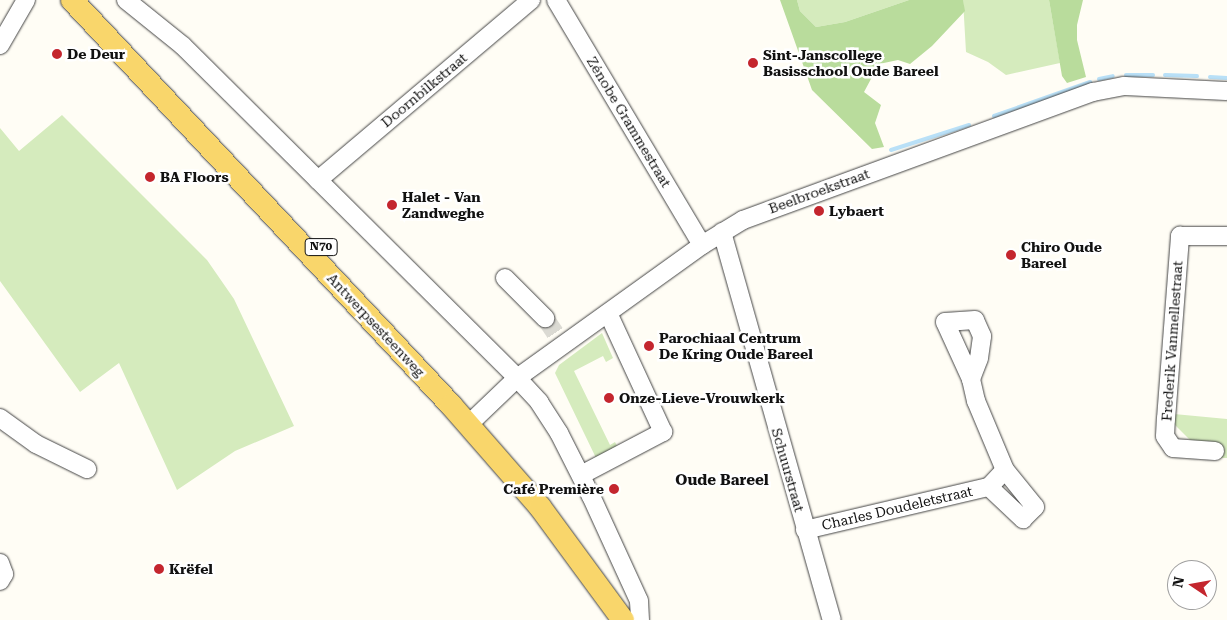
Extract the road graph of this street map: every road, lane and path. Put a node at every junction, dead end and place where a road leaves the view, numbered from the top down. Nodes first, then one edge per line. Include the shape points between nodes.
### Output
1 (26, 0) edge
2 (72, 0) edge
3 (90, 0) edge
4 (126, 0) edge
5 (531, 0) edge
6 (556, 0) edge
7 (0, 45) edge
8 (1227, 91) edge
9 (318, 180) junction
10 (722, 232) junction
11 (1227, 236) edge
12 (702, 245) junction
13 (505, 278) dead end
14 (608, 313) junction
15 (545, 318) tunnel mouth
16 (517, 378) junction
17 (971, 379) dead end
18 (1, 420) edge
19 (473, 421) junction
20 (1215, 452) dead end
21 (87, 469) dead end
22 (1005, 470) junction
23 (581, 474) junction
24 (989, 487) junction
25 (805, 530) junction
26 (0, 563) edge
27 (0, 581) edge
28 (623, 620) edge
29 (639, 620) edge
30 (832, 620) edge

1 - 7 street
2 - 19 main road, Antwerpsesteenweg / N70
3 - 19 main road, Antwerpsesteenweg / N70
4 - 9 street, Antwerpsesteenweg via 183,46
5 - 9 street, Doornbilkstraat
6 - 12 street, Zénobe Grammestraat
8 - 10 street, Beelbroekstraat via 1124,86 1093,92 816,192
9 - 16 street, Antwerpsesteenweg
10 - 12 street, Beelbroekstraat
10 - 25 street, Schuurstraat
11 - 20 street, Frederik Vanmellestraat via 1180,236 1165,436 1174,448
12 - 14 street, Beelbroekstraat
13 - 15 street
14 - 16 street, Beelbroekstraat via 561,341
14 - 23 street via 663,432
16 - 19 street, Beelbroekstraat
16 - 23 street, Antwerpsesteenweg via 542,407
17 - 22 street, Charles Doudeletstraat via 976,400
18 - 21 street via 36,444
19 - 28 main road, Antwerpsesteenweg / N70
19 - 29 main road, Antwerpsesteenweg / N70 via 526,469
22 - 24 street, Charles Doudeletstraat
22 - 24 street, Charles Doudeletstraat via 1035,507 1023,519
23 - 29 street, Antwerpsesteenweg via 639,601
24 - 25 street, Charles Doudeletstraat
25 - 30 street, Schuurstraat
26 - 27 street via 4,574

